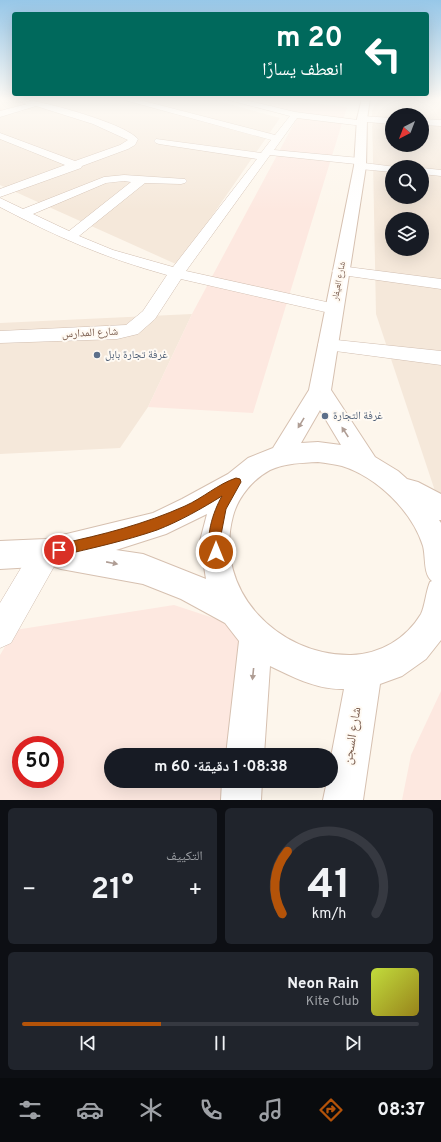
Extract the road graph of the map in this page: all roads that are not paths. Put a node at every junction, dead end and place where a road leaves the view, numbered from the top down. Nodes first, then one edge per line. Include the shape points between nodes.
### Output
1 (130, 135) edge
2 (263, 135) edge
3 (280, 135) edge
4 (361, 135) edge
5 (0, 136) edge
6 (277, 139) junction
7 (159, 141) dead end
8 (266, 154) junction
9 (360, 164) junction
10 (77, 166) junction
11 (385, 168) edge
12 (429, 171) edge
13 (441, 172) edge
14 (142, 179) junction
15 (181, 181) dead end
16 (0, 193) edge
17 (0, 202) edge
18 (22, 214) junction
19 (70, 237) junction
20 (340, 271) junction
21 (176, 274) junction
22 (441, 284) edge
23 (334, 309) junction
24 (0, 337) edge
25 (327, 345) junction
26 (441, 358) edge
27 (320, 391) junction
28 (282, 454) junction
29 (366, 464) junction
30 (236, 482) junction
31 (393, 482) junction
32 (441, 508) edge
33 (46, 553) junction
34 (0, 554) edge
35 (441, 570) edge
36 (441, 593) edge
37 (246, 624) junction
38 (0, 632) edge
39 (441, 636) edge
40 (410, 654) junction
41 (364, 673) junction
42 (245, 748) edge
43 (241, 788) edge
44 (240, 800) edge
45 (343, 800) edge

1 - 10 street via 133,139 124,148
2 - 6 street
3 - 6 street, شارع المدارس
4 - 9 main road, شارع العيفار
5 - 10 street
6 - 8 street, شارع المدارس
7 - 8 street
8 - 9 street
8 - 21 street, شارع المدارس
9 - 11 street
9 - 20 main road, شارع العيفار
10 - 16 street
12 - 13 street
14 - 15 street
14 - 18 street via 104,180
14 - 19 street
17 - 18 street
18 - 19 street
19 - 21 street via 123,258
20 - 22 street
20 - 23 main road, شارع العيفار
21 - 23 street
21 - 24 street, شارع المدارس via 149,315 132,330 117,333
23 - 25 main road, شارع العيفار
25 - 26 street
25 - 27 main road, شارع العيفار
27 -> 28 main road, شارع العيفار
29 -> 27 main road
28 - 29 main road via 310,450 331,453
28 - 30 main road via 257,465
29 - 31 main road
30 - 33 main road via 192,508 156,525
30 - 37 main road via 221,508 214,540 219,576
31 - 32 main road
31 - 35 main road via 419,509 437,544
33 - 34 main road
33 -> 37 main road via 144,569 190,587
33 - 38 street
36 - 40 main road via 434,622
37 - 41 main road via 289,659 326,672
37 -> 42 main road
39 - 40 main road
40 - 41 main road via 388,666
41 - 45 main road, شارع السجن
43 - 44 main road

